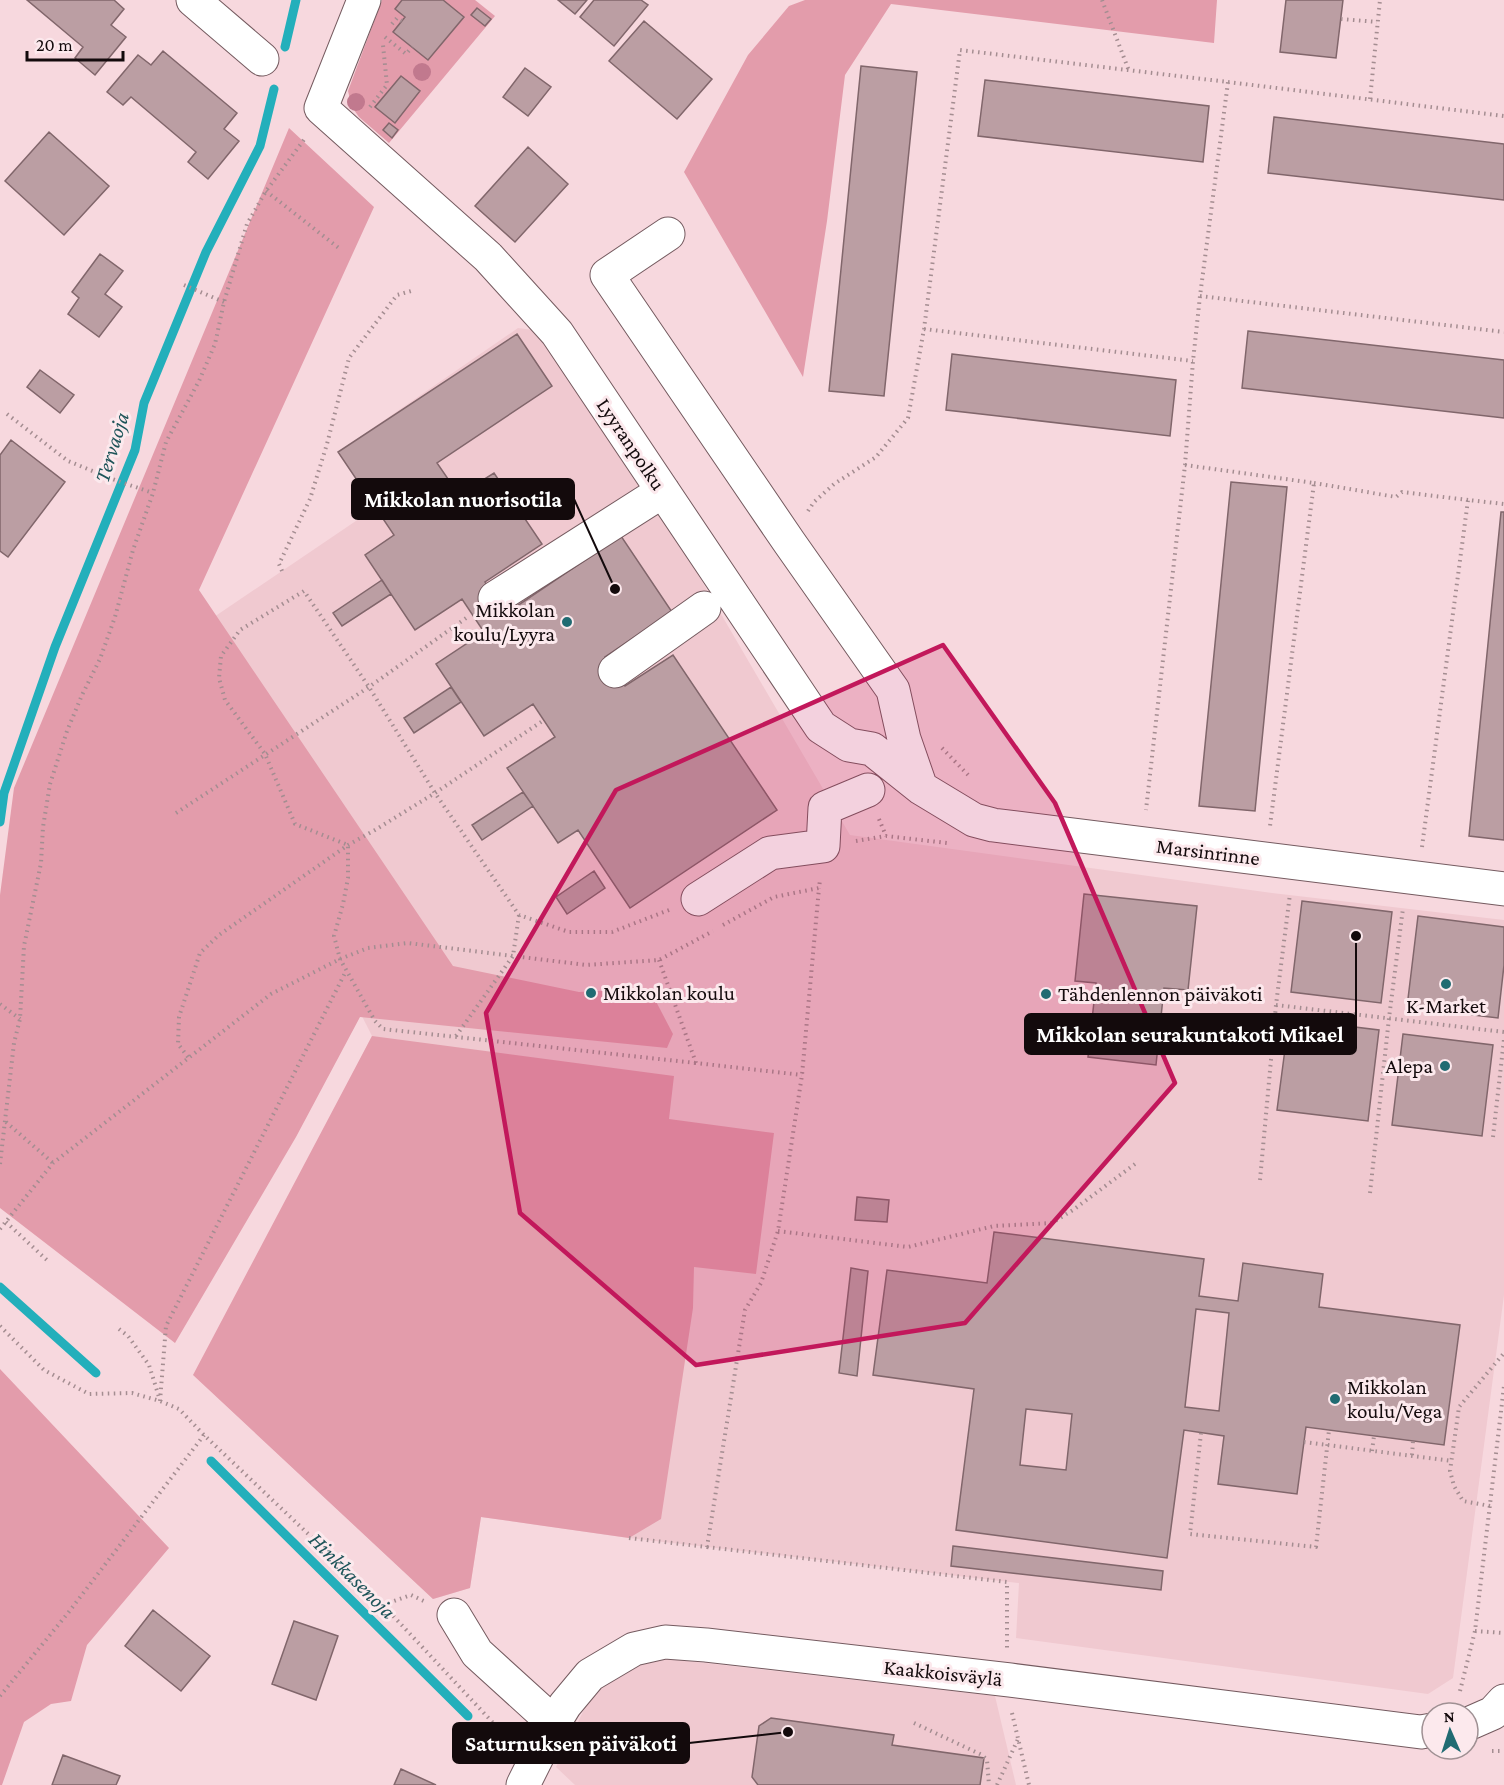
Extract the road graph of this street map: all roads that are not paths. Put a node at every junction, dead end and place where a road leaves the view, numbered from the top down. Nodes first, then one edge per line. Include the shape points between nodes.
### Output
1 (193, 0) edge
2 (364, 0) edge
3 (262, 59) dead end
4 (668, 234) dead end
5 (663, 491) junction
6 (484, 606) road end
7 (704, 608) dead end
8 (615, 671) dead end
9 (921, 788) junction
10 (868, 790) dead end
11 (1504, 889) edge
12 (698, 899) road end
13 (454, 1615) road end
14 (1504, 1701) edge
15 (1480, 1713) edge
16 (554, 1723) junction
17 (1420, 1732) edge
18 (523, 1785) edge

1 - 3 street
2 - 5 street, Lyyranpolku via 321,108 488,257 557,333
4 - 9 street via 607,275 893,690
5 - 6 street
5 - 9 street, Lyyranpolku via 821,727 849,745 872,749
7 - 8 street
9 - 11 street, Marsinrinne via 974,820 993,825
10 - 12 street via 825,808 823,846 770,853
13 - 16 street via 477,1653
14 - 15 street via 1493,1713
16 - 17 street, Kaakkoisväylä via 590,1675 634,1649 665,1642 1012,1669
16 - 18 street, Kaakkoisväylä

